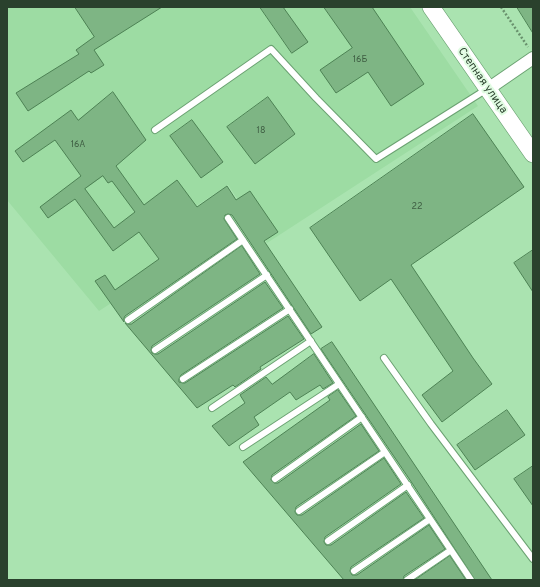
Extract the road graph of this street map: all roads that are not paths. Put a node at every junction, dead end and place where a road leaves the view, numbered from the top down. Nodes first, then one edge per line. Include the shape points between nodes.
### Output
1 (431, 7) edge
2 (531, 53) edge
3 (488, 89) junction
4 (155, 130) dead end
5 (533, 154) edge
6 (228, 218) dead end
7 (243, 240) junction
8 (267, 275) junction
9 (290, 309) junction
10 (128, 320) dead end
11 (311, 341) junction
12 (155, 350) dead end
13 (384, 358) dead end
14 (183, 379) dead end
15 (339, 384) junction
16 (212, 408) dead end
17 (362, 417) junction
18 (243, 447) dead end
19 (385, 452) junction
20 (275, 479) dead end
21 (408, 485) junction
22 (298, 511) dead end
23 (430, 519) junction
24 (328, 541) dead end
25 (451, 550) junction
26 (533, 559) edge
27 (354, 570) dead end
28 (407, 580) edge
29 (471, 580) edge

1 - 3 main road, Степная улица
2 - 3 street
3 - 4 lane via 376,159 271,49
3 - 5 main road, Степная улица
6 - 7 lane
7 - 8 lane
7 - 10 lane
8 - 9 lane
8 - 12 lane
9 - 11 lane
9 - 14 lane
11 - 15 lane
11 - 16 lane
13 - 26 lane
15 - 17 lane
15 - 18 lane
17 - 19 lane
17 - 20 lane
19 - 21 lane
19 - 22 lane
21 - 23 lane
21 - 24 lane
23 - 25 lane
23 - 27 lane
25 - 28 lane
25 - 29 lane

